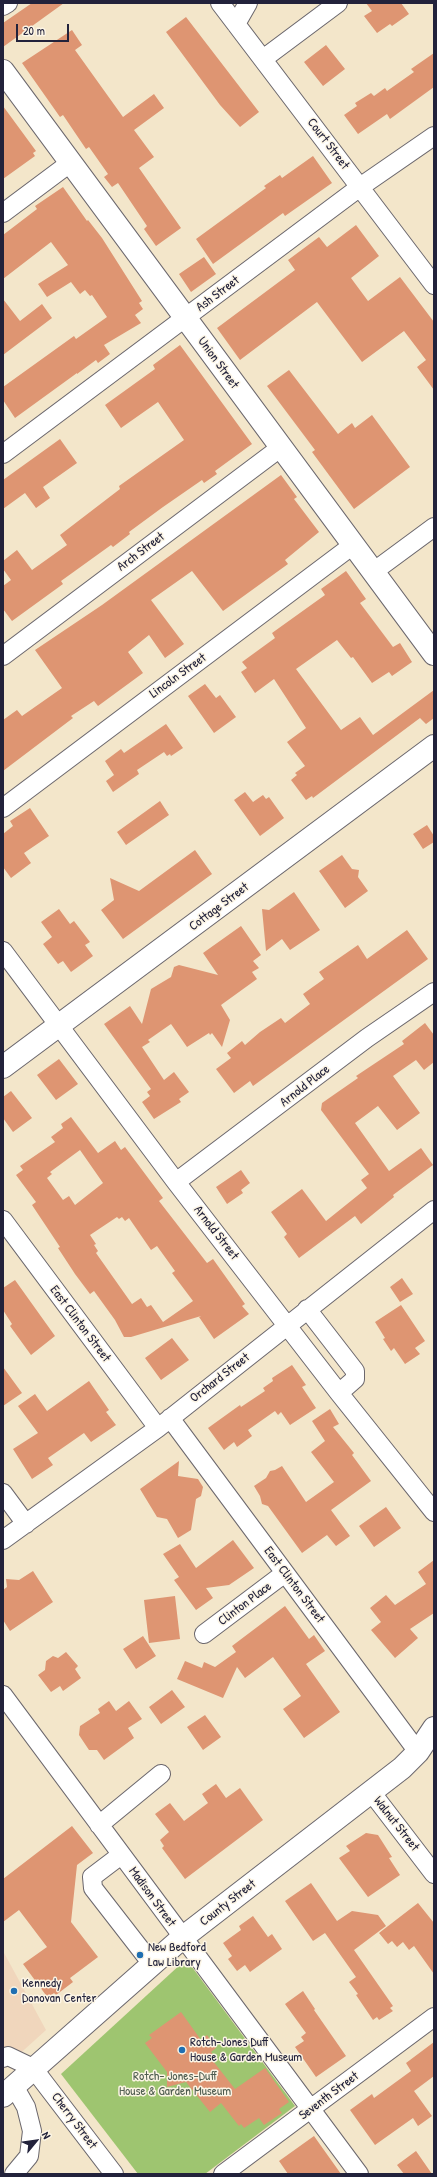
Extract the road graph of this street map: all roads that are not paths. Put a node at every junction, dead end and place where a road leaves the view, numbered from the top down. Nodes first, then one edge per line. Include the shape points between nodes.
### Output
1 (8, 3) edge
2 (220, 3) edge
3 (248, 3) edge
4 (338, 3) edge
5 (3, 6) edge
6 (236, 24) junction
7 (263, 59) junction
8 (3, 71) edge
9 (434, 136) edge
10 (70, 163) junction
11 (360, 187) junction
12 (3, 213) edge
13 (434, 285) edge
14 (185, 318) junction
15 (280, 448) junction
16 (3, 454) edge
17 (434, 527) edge
18 (353, 545) junction
19 (372, 572) junction
20 (434, 654) edge
21 (3, 656) edge
22 (434, 746) edge
23 (3, 808) edge
24 (3, 951) edge
25 (434, 992) edge
26 (60, 1025) junction
27 (3, 1067) edge
28 (176, 1182) junction
29 (434, 1210) edge
30 (3, 1220) edge
31 (307, 1309) junction
32 (287, 1326) junction
33 (339, 1393) junction
34 (164, 1423) junction
35 (3, 1493) edge
36 (434, 1512) edge
37 (26, 1524) junction
38 (3, 1540) edge
39 (285, 1573) junction
40 (204, 1634) dead end
41 (3, 1696) edge
42 (434, 1728) edge
43 (418, 1752) junction
44 (161, 1774) dead end
45 (372, 1793) junction
46 (99, 1824) junction
47 (121, 1855) junction
48 (434, 1874) edge
49 (182, 1938) junction
50 (152, 1964) junction
51 (434, 2017) edge
52 (3, 2058) edge
53 (33, 2068) junction
54 (9, 2091) edge
55 (310, 2110) junction
56 (14, 2174) edge
57 (114, 2174) edge
58 (223, 2174) edge
59 (359, 2174) edge

1 - 5 street
2 - 6 street, Court Street
3 - 6 street
4 - 7 street
6 - 7 street, Court Street
7 - 11 street, Court Street
8 - 10 main road, Union Street
9 - 11 street, Ash Street
10 - 12 street
10 - 14 main road, Union Street
11 - 13 street, Court Street
11 - 14 street, Ash Street
14 - 15 main road, Union Street
14 - 16 street, Ash Street
15 - 18 main road, Union Street
15 - 21 street, Arch Street
17 - 19 street
18 - 19 main road, Union Street
18 - 23 street, Lincoln Street
19 - 20 main road, Union Street
22 - 26 main road, Cottage Street
24 - 26 street, Arnold Street
25 - 28 street, Arnold Place via 368,1038
26 - 27 main road, Cottage Street
26 - 28 street, Arnold Street
28 - 32 street, Arnold Street
29 - 31 street, Orchard Street via 386,1250
30 - 34 street, East Clinton Street
31 - 32 street, Orchard Street
31 - 33 street via 355,1371 355,1379
32 - 33 street, Arnold Street
32 - 34 street, Orchard Street
33 - 36 street, Arnold Street
34 - 37 street, Orchard Street
34 - 39 street, East Clinton Street
35 - 37 street
37 - 38 street, Orchard Street
39 - 40 street, Clinton Place
39 - 43 street, East Clinton Street
41 - 46 street, Madison Street
42 - 43 main road, County Street
43 - 45 main road, County Street
44 - 46 street
45 - 48 street, Walnut Street
45 - 49 main road, County Street
46 - 47 street, Madison Street
47 - 49 street, Madison Street
47 - 50 street via 92,1877 93,1888
49 - 50 main road, County Street
49 - 55 street, Madison Street
50 - 53 main road, County Street
51 - 55 street, Seventh Street
52 - 53 street via 8,2056
53 - 54 main road, County Street
53 - 57 street, Cherry Street
54 - 56 street via 26,2107 32,2131 29,2156
55 - 58 street, Seventh Street
55 - 59 street, Madison Street

